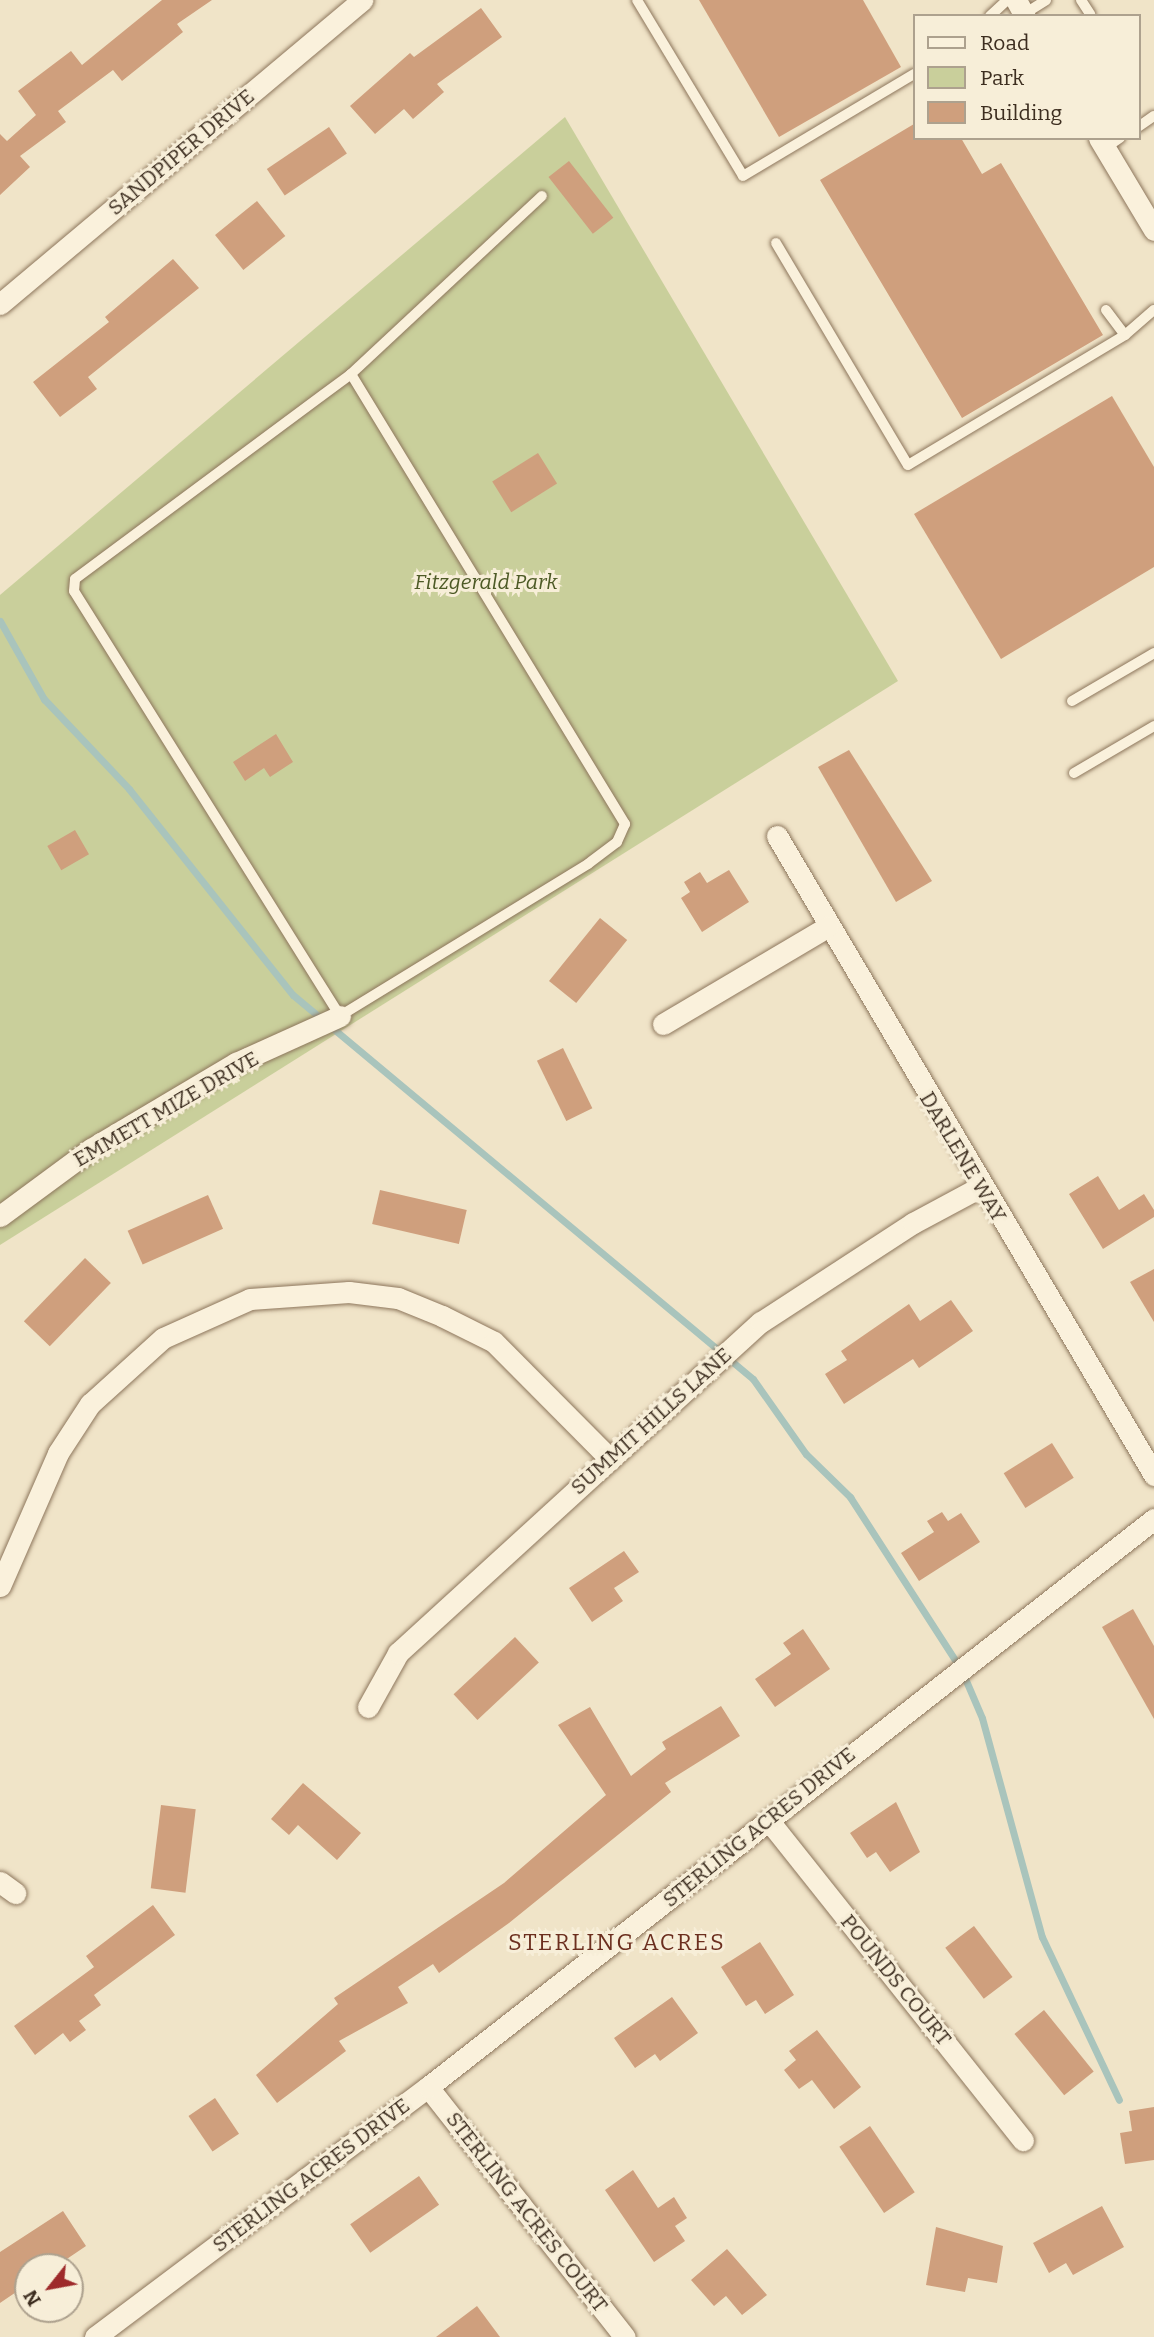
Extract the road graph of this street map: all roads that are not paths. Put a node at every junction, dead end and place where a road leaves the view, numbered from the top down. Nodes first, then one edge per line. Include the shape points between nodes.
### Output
1 (362, 0) edge
2 (637, 0) edge
3 (1007, 0) edge
4 (1046, 0) edge
5 (1081, 0) edge
6 (1021, 10) edge
7 (992, 14) edge
8 (1090, 14) dead end
9 (912, 75) edge
10 (1108, 142) edge
11 (542, 197) dead end
12 (1154, 230) edge
13 (776, 243) dead end
14 (0, 304) edge
15 (1106, 310) dead end
16 (1154, 310) edge
17 (1125, 335) junction
18 (351, 374) junction
19 (1154, 653) edge
20 (1072, 701) dead end
21 (1154, 726) edge
22 (1073, 773) dead end
23 (777, 836) dead end
24 (827, 927) junction
25 (340, 1016) junction
26 (663, 1024) dead end
27 (980, 1187) junction
28 (0, 1216) edge
29 (610, 1459) junction
30 (1154, 1475) edge
31 (1154, 1519) edge
32 (0, 1586) edge
33 (368, 1707) dead end
34 (769, 1821) junction
35 (428, 2087) junction
36 (1023, 2140) dead end
37 (95, 2337) edge
38 (625, 2337) edge

1 - 14 street, SANDPIPER DRIVE
2 - 9 lane via 743,176
3 - 7 lane
4 - 6 lane
5 - 8 lane
10 - 12 street
11 - 18 lane
13 - 17 lane via 908,465
15 - 17 lane
16 - 17 lane
18 - 25 lane via 84,568 74,591
18 - 25 lane via 625,824 617,842 588,864
19 - 20 lane
21 - 22 lane
23 - 24 street, DARLENE WAY
24 - 26 street
24 - 27 street, DARLENE WAY
25 - 28 street, EMMETT MIZE DRIVE via 236,1063 92,1149
27 - 29 street, SUMMIT HILLS LANE via 913,1223 761,1322
27 - 30 street, DARLENE WAY
29 - 32 street via 494,1342 442,1316 398,1298 349,1292 250,1299 163,1338 90,1404 58,1453
29 - 33 street, SUMMIT HILLS LANE via 398,1653
31 - 34 street, STERLING ACRES DRIVE
34 - 35 street, STERLING ACRES DRIVE
34 - 36 street, POUNDS COURT
35 - 37 street, STERLING ACRES DRIVE
35 - 38 street, STERLING ACRES COURT

